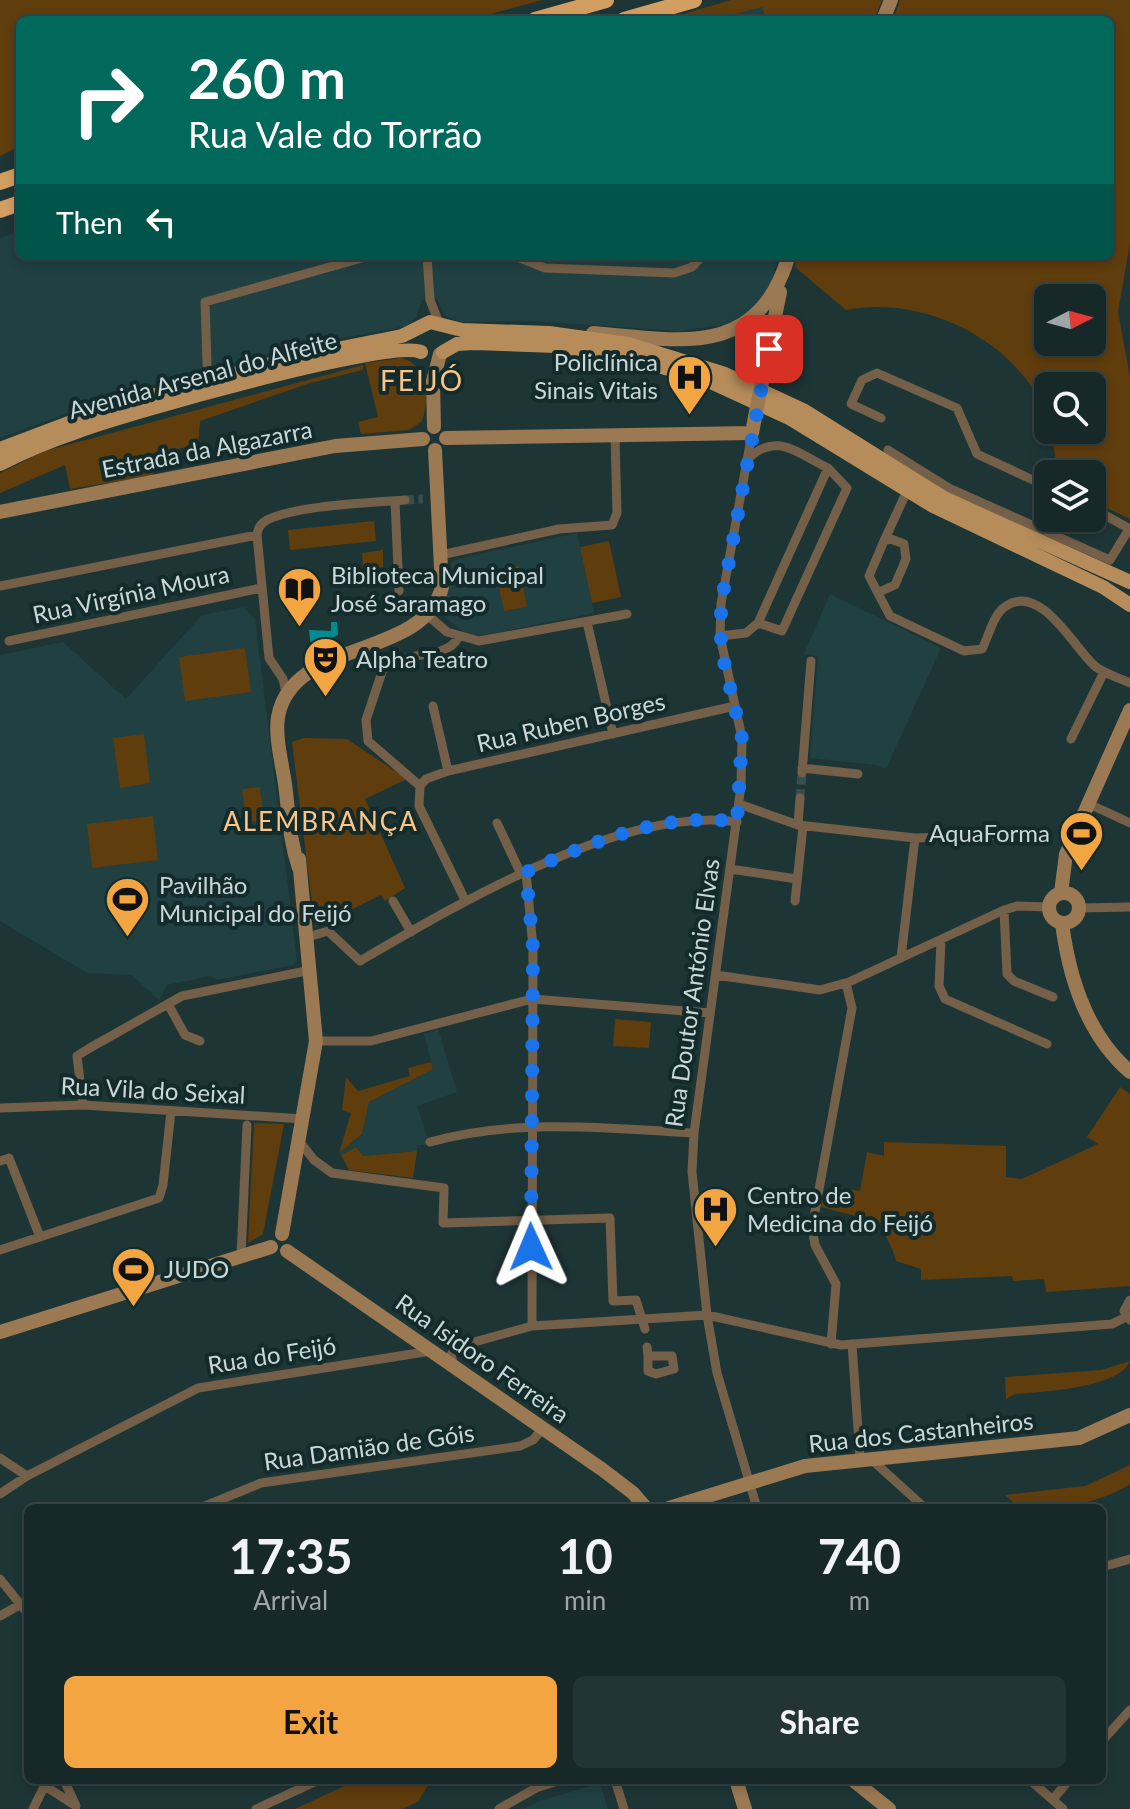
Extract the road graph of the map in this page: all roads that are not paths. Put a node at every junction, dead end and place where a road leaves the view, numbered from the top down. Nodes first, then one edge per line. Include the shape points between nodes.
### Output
1 (606, 0) edge
2 (694, 0) edge
3 (549, 16) edge
4 (638, 16) edge
5 (355, 260) edge
6 (427, 260) edge
7 (525, 260) edge
8 (698, 260) edge
9 (787, 260) edge
10 (787, 260) edge
11 (429, 293) junction
12 (440, 324) junction
13 (420, 326) junction
14 (499, 330) junction
15 (422, 353) junction
16 (442, 353) junction
17 (207, 364) dead end
18 (433, 381) junction
19 (881, 418) dead end
20 (434, 427) junction
21 (752, 433) junction
22 (615, 436) junction
23 (446, 438) junction
24 (423, 439) junction
25 (0, 449) edge
26 (435, 450) junction
27 (888, 450) dead end
28 (746, 461) junction
29 (0, 464) edge
30 (828, 468) junction
31 (1034, 480) edge
32 (907, 491) junction
33 (0, 512) edge
34 (1106, 516) edge
35 (1130, 529) edge
36 (257, 535) junction
37 (884, 541) junction
38 (441, 560) junction
39 (1130, 582) edge
40 (0, 586) edge
41 (261, 588) junction
42 (399, 591) dead end
43 (879, 592) junction
44 (1130, 605) edge
45 (427, 610) junction
46 (627, 614) dead end
47 (587, 622) junction
48 (758, 623) junction
49 (720, 636) junction
50 (458, 638) junction
51 (9, 641) dead end
52 (811, 661) dead end
53 (1104, 672) junction
54 (293, 682) junction
55 (1130, 683) edge
56 (433, 706) dead end
57 (735, 706) junction
58 (1130, 710) edge
59 (613, 734) junction
60 (1071, 739) dead end
61 (280, 747) junction
62 (448, 771) junction
63 (858, 774) dead end
64 (420, 786) junction
65 (800, 798) tunnel mouth
66 (739, 804) junction
67 (1089, 804) junction
68 (737, 822) junction
69 (497, 823) dead end
70 (1130, 823) edge
71 (801, 825) junction
72 (1030, 834) dead end
73 (915, 838) junction
74 (730, 869) junction
75 (523, 873) junction
76 (797, 879) junction
77 (1061, 893) junction
78 (465, 900) junction
79 (393, 901) dead end
80 (795, 901) dead end
81 (1050, 907) junction
82 (1130, 907) edge
83 (1080, 908) junction
84 (1004, 910) junction
85 (1062, 923) junction
86 (411, 932) junction
87 (308, 937) junction
88 (941, 940) junction
89 (901, 958) junction
90 (311, 970) junction
91 (716, 975) junction
92 (846, 983) junction
93 (1053, 997) dead end
94 (532, 999) junction
95 (168, 1004) junction
96 (710, 1013) junction
97 (200, 1041) dead end
98 (316, 1041) junction
99 (1047, 1044) dead end
100 (1130, 1072) edge
101 (83, 1105) junction
102 (0, 1108) edge
103 (171, 1111) junction
104 (304, 1119) junction
105 (247, 1125) dead end
106 (531, 1128) junction
107 (694, 1133) junction
108 (299, 1141) junction
109 (430, 1142) dead end
110 (0, 1161) edge
111 (530, 1221) junction
112 (282, 1234) junction
113 (40, 1237) junction
114 (271, 1247) junction
115 (0, 1250) edge
116 (287, 1251) junction
117 (241, 1256) junction
118 (1130, 1300) edge
119 (707, 1315) junction
120 (1128, 1319) edge
121 (645, 1324) junction
122 (532, 1326) junction
123 (0, 1332) edge
124 (831, 1344) junction
125 (852, 1344) junction
126 (433, 1351) junction
127 (455, 1367) junction
128 (1130, 1415) edge
129 (543, 1428) junction
130 (0, 1458) edge
131 (865, 1458) junction
132 (27, 1476) junction
133 (748, 1482) junction
134 (633, 1493) junction
135 (0, 1494) edge
136 (210, 1504) edge
137 (636, 1504) edge
138 (643, 1504) edge
139 (681, 1504) edge
140 (756, 1504) edge
141 (920, 1504) edge
142 (1130, 1559) edge
143 (1106, 1566) edge
144 (0, 1579) edge
145 (24, 1601) edge
146 (24, 1603) edge
147 (0, 1616) edge
148 (1130, 1710) edge
149 (1106, 1737) edge
150 (46, 1784) edge
151 (47, 1784) edge
152 (66, 1784) edge
153 (310, 1784) edge
154 (535, 1784) edge
155 (616, 1784) edge
156 (737, 1784) edge
157 (1035, 1784) edge
158 (1066, 1784) edge
159 (870, 1787) edge
160 (1053, 1799) junction
161 (77, 1808) edge
162 (33, 1809) edge
163 (256, 1809) edge
164 (499, 1809) edge
165 (624, 1809) edge
166 (745, 1809) edge
167 (889, 1809) edge
168 (1063, 1809) edge

1 - 3 highway
2 - 4 highway
5 - 17 street via 205,302
6 - 11 street
7 - 8 street via 545,268 674,273
9 - 14 main road via 766,305 740,327 719,336 684,340
10 - 21 main road, bridge
11 - 12 street
11 - 13 street
12 - 13 main road
12 - 14 main road
12 - 16 main road via 449,340
13 - 15 main road via 415,340
13 - 25 main road, Avenida Arsenal do Alfeite via 402,336 133,400
14 - 39 main road via 628,344 735,378 828,425 944,498
15 - 16 main road
15 - 18 main road
15 - 29 main road, Avenida Arsenal do Alfeite via 403,348 356,357 178,402 78,431
16 - 18 main road
16 - 32 main road via 467,343 541,345 618,355 677,370 791,419
18 - 20 main road
19 - 31 street via 851,404 862,380 877,373 957,408 977,454
20 - 23 main road
20 - 24 main road
21 - 22 main road
21 - 28 street, Rua Doutor António Elvas
22 - 23 main road
22 - 38 street via 617,513 612,525 559,529
23 - 26 main road
24 - 26 main road
24 - 33 main road, Estrada da Algazarra via 335,446
26 - 38 main road via 430,498
27 - 35 street via 949,488 1110,560
28 - 30 street via 766,444 778,444
28 - 49 street, Rua Doutor António Elvas
30 - 48 street
30 - 48 street via 847,488 782,631
32 - 37 street
32 - 44 main road
34 - 35 street
36 - 40 street
36 - 41 street
36 - 42 street via 259,526 270,519 400,500
37 - 43 street via 869,576
37 - 43 street via 904,544 906,559 895,585
38 - 45 main road
41 - 51 street, Rua Virgínia Moura
41 - 54 street via 269,658
43 - 53 street via 890,616 974,652 982,649 1006,606 1028,604 1062,625
45 - 50 street
45 - 54 main road via 408,629
46 - 47 street
47 - 50 street via 479,641
47 - 59 street
48 - 49 street via 746,633
49 - 57 street, Rua Doutor António Elvas
50 - 64 street via 446,650 404,656 384,666 366,720 368,741
52 - 63 street via 802,771
53 - 55 street
53 - 60 street
54 - 61 main road
54 - 61 main road via 279,716
56 - 62 street
57 - 59 street, Rua Ruben Borges
57 - 66 street, Rua Doutor António Elvas via 743,754
58 - 67 main road
59 - 62 street, Rua Ruben Borges
61 - 87 main road via 296,823
62 - 64 street, Rua Ruben Borges
64 - 78 street via 419,806
65 - 71 street
66 - 68 street, Rua Doutor António Elvas
66 - 71 street
67 - 70 street
67 - 77 main road via 1066,854
68 - 74 street, Rua Doutor António Elvas
68 - 75 street via 704,818 661,824
69 - 75 street
71 - 73 street
71 - 76 street
72 - 73 street
73 - 89 street
74 - 76 street
74 - 91 street, Rua Doutor António Elvas
75 - 78 street
75 - 94 street via 533,925
76 - 80 street
77 - 81 main road
77 - 83 main road via 1072,894
78 - 86 street
79 - 86 street
81 - 84 street
81 - 85 main road
82 - 83 street
83 - 85 main road via 1076,917
84 - 88 street
84 - 93 street via 1007,974
85 - 100 main road via 1070,970 1086,1012
86 - 87 street via 360,961 328,931
87 - 90 main road
88 - 89 street
88 - 99 street via 939,986 945,999
89 - 92 street
90 - 95 street via 182,996
90 - 98 main road
91 - 92 street via 820,990
91 - 96 street, Rua Doutor António Elvas
92 - 124 street via 852,1008 812,1228 837,1289
94 - 96 street
94 - 98 street via 371,1041
94 - 106 street
95 - 97 street via 185,1035
95 - 101 street via 77,1056
96 - 107 street, Rua Doutor António Elvas
98 - 104 main road
101 - 102 street, Rua Vila do Seixal
101 - 103 street, Rua Vila do Seixal
103 - 104 street, Rua Vila do Seixal
103 - 113 street via 159,1198
104 - 108 main road
105 - 117 street
106 - 107 street
106 - 109 street via 484,1130
106 - 111 street
107 - 119 street, Rua Doutor António Elvas via 692,1172
108 - 111 street via 332,1173 444,1188 443,1223
108 - 112 main road
110 - 113 street via 9,1158
111 - 121 street via 610,1218 613,1301 636,1300
111 - 122 street
112 - 114 main road via 274,1236
112 - 116 main road via 289,1241
113 - 115 street
114 - 116 main road via 278,1253
114 - 117 main road
116 - 126 main road, Rua Isidoro Ferreira
117 - 123 main road
118 - 120 street via 1124,1308
119 - 121 street
119 - 124 street
119 - 133 street, Rua Doutor António Elvas via 717,1373
120 - 125 street
121 - 122 street
122 - 127 street via 456,1347 451,1355
124 - 125 street
125 - 131 street
126 - 127 main road, Rua Isidoro Ferreira
126 - 132 street, Rua do Feijó via 198,1388
127 - 129 main road, Rua Isidoro Ferreira
128 - 131 main road, Rua dos Castanheiros via 1079,1438
129 - 134 main road, Rua Isidoro Ferreira
129 - 136 street, Rua Damião de Góis via 520,1446 261,1483
130 - 132 street
131 - 133 main road, Rua dos Castanheiros via 805,1466
131 - 141 street
132 - 135 street, Rua do Feijó
133 - 139 main road, Rua dos Castanheiros
133 - 140 street, Rua Doutor António Elvas
134 - 137 street
134 - 138 main road, Rua Isidoro Ferreira
142 - 143 street
144 - 145 street
146 - 147 street
148 - 149 street
150 - 162 street
151 - 161 street
152 - 161 street
153 - 163 street
154 - 164 street
155 - 165 street
156 - 166 main road
157 - 160 street
158 - 160 street
159 - 167 main road
160 - 168 street

